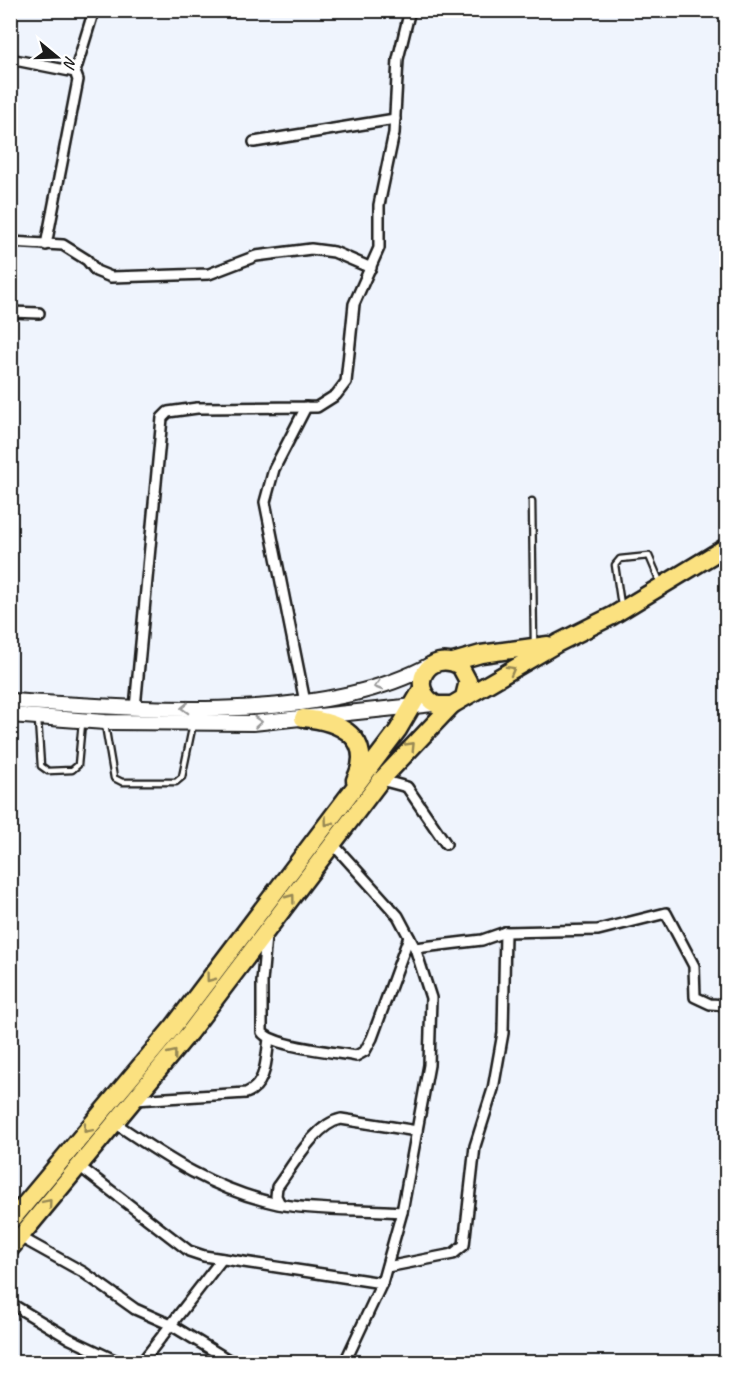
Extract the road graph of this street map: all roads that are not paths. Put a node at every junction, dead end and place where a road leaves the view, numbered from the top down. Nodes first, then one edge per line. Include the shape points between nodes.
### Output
1 (94, 10) edge
2 (410, 10) edge
3 (10, 59) edge
4 (75, 72) junction
5 (395, 118) junction
6 (254, 142) dead end
7 (10, 242) edge
8 (46, 244) junction
9 (371, 268) junction
10 (10, 312) edge
11 (39, 313) dead end
12 (306, 407) junction
13 (532, 501) dead end
14 (726, 547) edge
15 (662, 586) junction
16 (622, 610) junction
17 (558, 643) junction
18 (534, 647) junction
19 (453, 662) junction
20 (432, 664) junction
21 (422, 689) junction
22 (10, 701) edge
23 (458, 701) junction
24 (434, 704) junction
25 (413, 707) junction
26 (135, 708) junction
27 (304, 710) junction
28 (10, 715) edge
29 (37, 717) junction
30 (83, 720) junction
31 (105, 722) junction
32 (193, 724) junction
33 (381, 780) junction
34 (343, 801) junction
35 (332, 843) junction
36 (446, 844) dead end
37 (267, 930) junction
38 (505, 932) junction
39 (409, 937) junction
40 (415, 948) junction
41 (724, 1007) edge
42 (269, 1039) junction
43 (135, 1100) junction
44 (115, 1123) junction
45 (417, 1131) junction
46 (79, 1166) junction
47 (280, 1204) junction
48 (402, 1212) junction
49 (10, 1222) edge
50 (15, 1243) edge
51 (222, 1258) junction
52 (387, 1267) junction
53 (382, 1283) junction
54 (10, 1303) edge
55 (171, 1325) junction
56 (119, 1362) edge
57 (142, 1362) edge
58 (232, 1362) edge
59 (345, 1362) edge

1 - 4 street
2 - 5 street via 398,58
3 - 4 street
4 - 8 street via 78,87
5 - 6 street
5 - 9 street via 379,205 379,248
7 - 8 street
8 - 9 street via 63,245 96,271 111,277 209,274 256,256 310,249 334,252
9 - 12 street via 354,304 346,382 325,403
10 - 11 street
12 - 26 street via 197,408 168,412 162,418
12 - 27 street via 274,469 265,502
13 - 18 lane
14 - 15 highway
15 - 16 highway
15 - 16 lane via 649,556 616,561
16 - 17 highway
17 - 18 highway
23 -> 17 highway
18 - 19 highway
19 - 20 highway
19 - 23 highway via 460,666 468,681
20 - 21 highway via 423,677
20 -> 27 main road via 407,677
21 - 24 highway
21 - 25 highway
22 - 26 main road
23 - 24 highway
33 -> 23 highway
24 - 25 main road
25 - 27 main road
25 - 34 highway
27 -> 26 main road via 258,706
32 -> 27 main road via 253,723
27 - 34 highway via 336,723 349,732 358,746 360,770
28 - 29 main road
29 - 30 main road
29 - 30 lane via 41,766 48,771 72,770 78,765
30 - 31 main road
31 - 32 main road
31 - 32 lane via 114,778 122,782 176,782 182,777
33 - 35 highway
33 - 36 street via 407,787
34 -> 49 highway via 173,1027
37 -> 35 highway
35 - 39 street via 398,916
37 - 42 street via 262,1032
43 -> 37 highway
38 - 40 street via 482,940
38 - 41 street via 598,930 666,914 694,966 695,997
38 - 52 street via 503,1033 493,1089 475,1146 464,1245 453,1254
39 - 40 street
39 - 42 street via 372,1038 362,1054
40 - 45 street via 431,998 429,1065
42 - 43 street via 261,1082 255,1090
43 - 44 highway
44 - 46 highway
44 - 47 street via 182,1169 223,1188
45 - 47 street via 341,1119 322,1126 277,1187
45 - 48 street
50 -> 46 highway
46 - 51 street via 189,1251
47 - 48 street
48 - 52 street
50 - 55 street via 83,1272 135,1309
51 - 53 street
51 - 55 street
52 - 53 street
53 - 59 street
54 - 56 street via 70,1339
55 - 57 street
55 - 58 street

